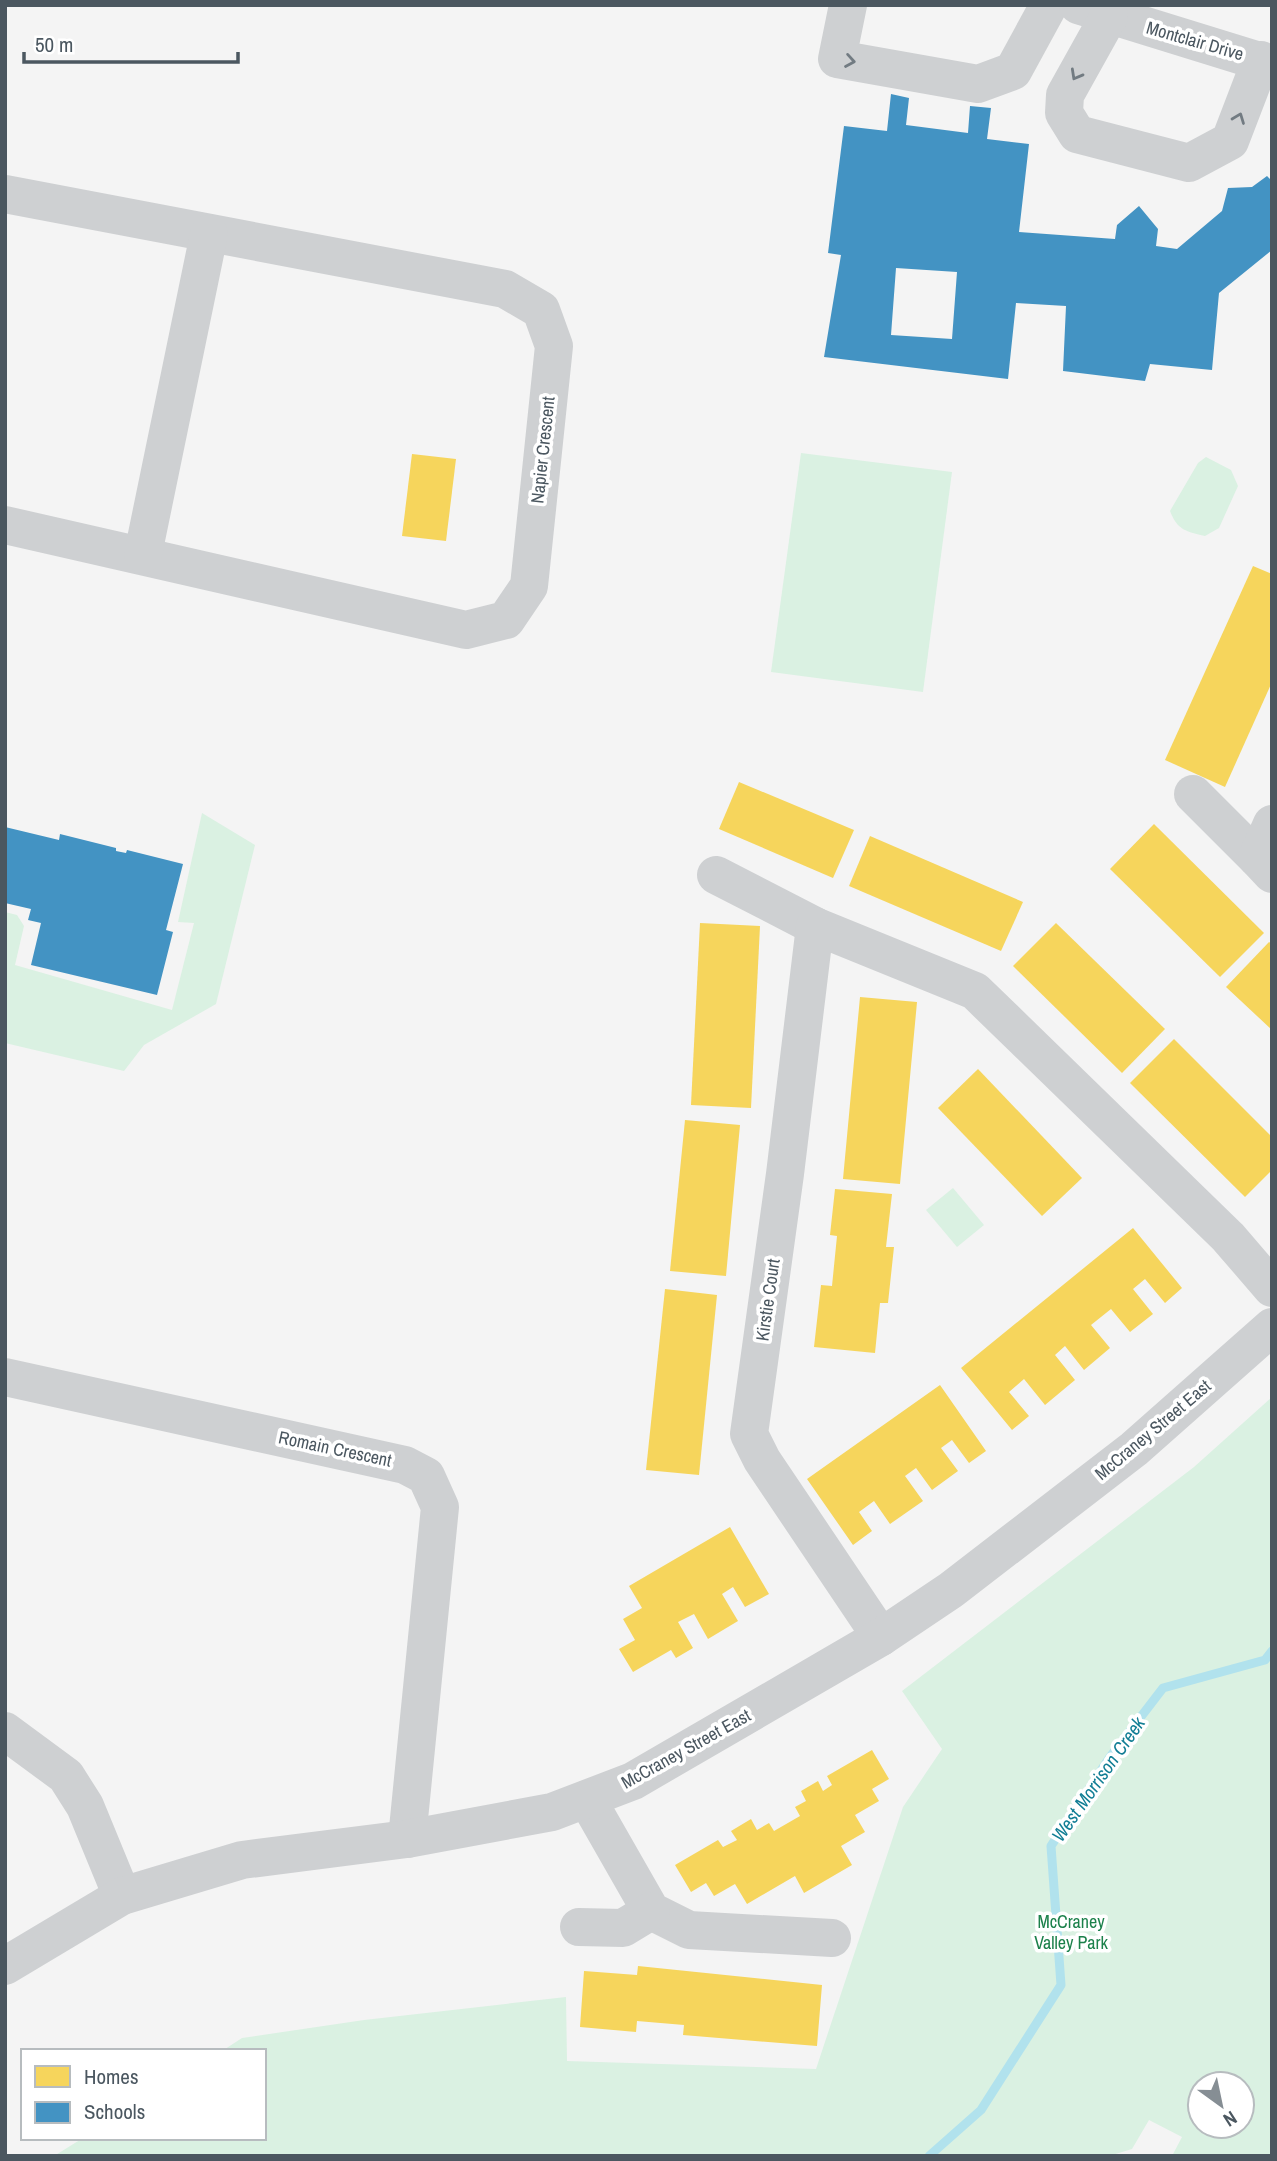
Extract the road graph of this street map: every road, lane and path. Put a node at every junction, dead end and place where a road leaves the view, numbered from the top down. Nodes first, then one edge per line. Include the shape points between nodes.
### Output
1 (848, 5) edge
2 (1049, 5) edge
3 (1093, 10) edge
4 (1266, 62) edge
5 (5, 194) edge
6 (209, 234) junction
7 (5, 525) edge
8 (143, 554) junction
9 (1193, 794) dead end
10 (1272, 824) edge
11 (1264, 866) edge
12 (716, 875) dead end
13 (815, 926) junction
14 (1272, 1288) edge
15 (1272, 1327) edge
16 (5, 1377) edge
17 (881, 1637) junction
18 (5, 1731) edge
19 (587, 1799) junction
20 (407, 1839) junction
21 (122, 1896) junction
22 (651, 1911) junction
23 (579, 1927) dead end
24 (832, 1938) dead end
25 (5, 1966) edge

1 -> 2 street via 837,59 978,85 1013,71
3 - 4 street, Montclair Drive
3 -> 4 street via 1065,95 1064,113 1077,134 1189,163 1230,141
5 - 6 street, Napier Crescent
6 - 8 street
6 - 8 street, Napier Crescent via 505,289 541,310 554,346 529,586 506,620 466,630
7 - 8 street, Napier Crescent
9 - 11 street
10 - 11 street
12 - 13 street
13 - 14 street via 975,991 1228,1237
13 - 17 street, Kirstie Court via 749,1434
15 - 17 street, McCraney Street East via 1134,1449 951,1590
16 - 20 street, Romain Crescent via 405,1465 426,1476 440,1507
17 - 19 street, McCraney Street East via 633,1781
18 - 21 street via 66,1776 85,1806
19 - 20 street, McCraney Street East via 552,1812
19 - 22 street
20 - 21 street, McCraney Street East via 243,1860
21 - 25 street, McCraney Street East
22 - 23 street via 623,1928
22 - 24 street via 689,1930

